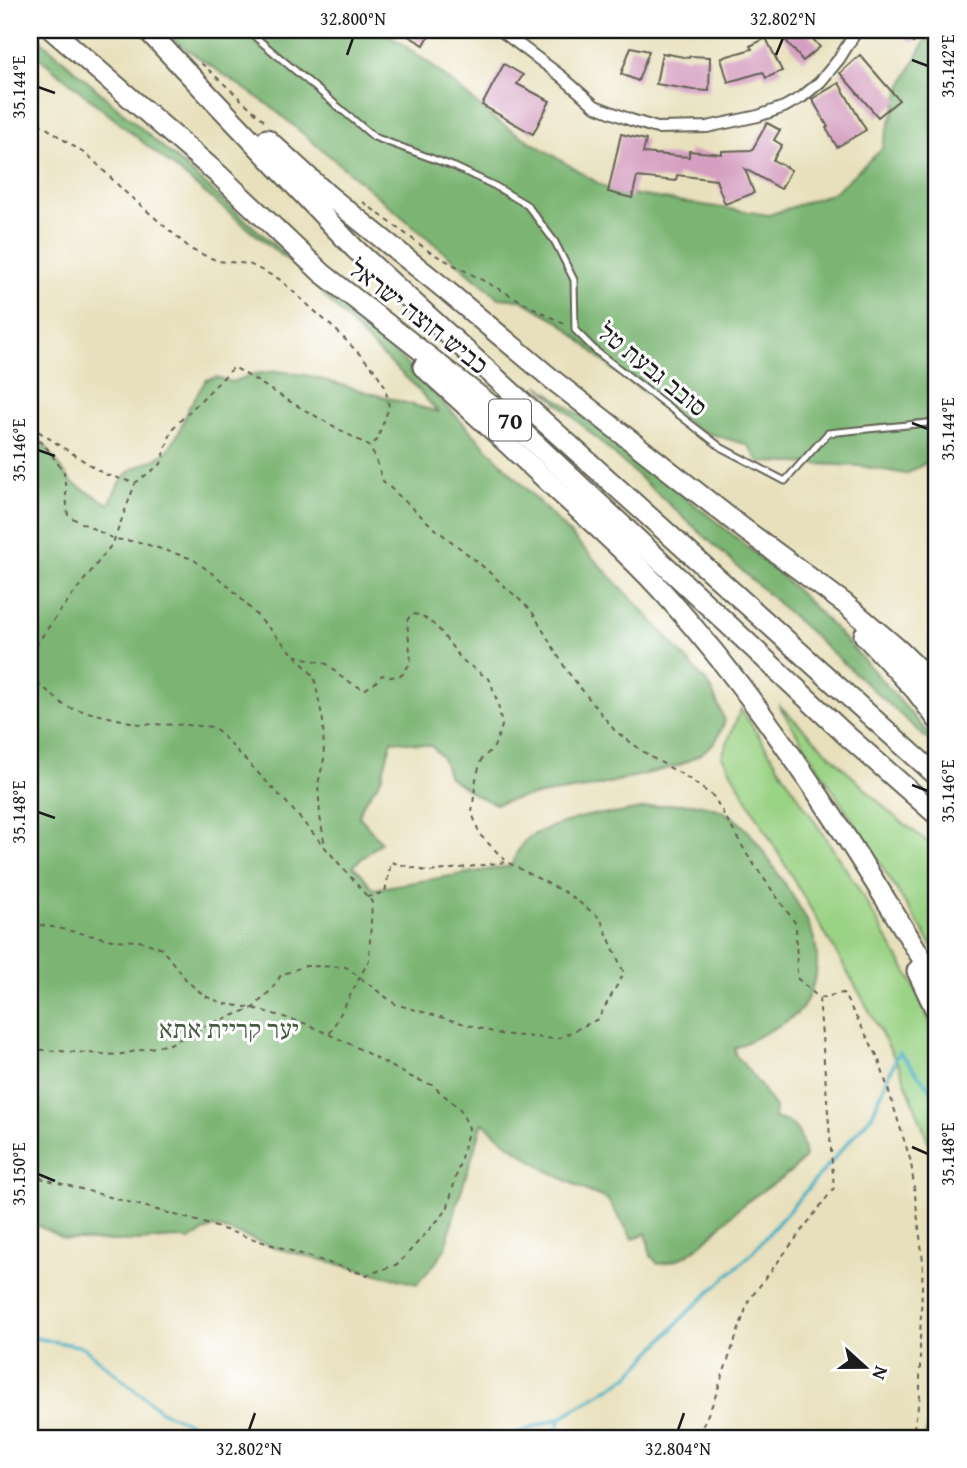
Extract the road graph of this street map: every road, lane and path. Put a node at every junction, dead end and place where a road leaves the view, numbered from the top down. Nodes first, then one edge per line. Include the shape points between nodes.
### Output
1 (52, 30) edge
2 (147, 30) edge
3 (247, 30) edge
4 (500, 30) edge
5 (857, 30) edge
6 (201, 63) dead end
7 (30, 117) edge
8 (270, 125) dead end
9 (361, 200) dead end
10 (322, 273) junction
11 (575, 330) junction
12 (937, 422) edge
13 (30, 426) edge
14 (30, 435) edge
15 (369, 446) junction
16 (135, 483) junction
17 (744, 529) junction
18 (114, 539) junction
19 (30, 654) edge
20 (294, 655) junction
21 (30, 676) edge
22 (937, 687) edge
23 (937, 719) edge
24 (937, 776) edge
25 (937, 815) edge
26 (325, 848) junction
27 (507, 862) junction
28 (866, 867) junction
29 (367, 897) junction
30 (30, 924) edge
31 (360, 978) junction
32 (937, 983) edge
33 (819, 998) junction
34 (253, 1008) junction
35 (937, 1013) edge
36 (329, 1035) junction
37 (30, 1049) edge
38 (30, 1175) edge
39 (697, 1438) edge
40 (912, 1438) edge

1 - 10 highway, כביש חוצה ישראל / 70
2 - 17 highway via 338,203
2 - 24 highway, כביש חוצה ישראל / 70 via 355,249
3 - 11 lane, סובב גבעת טל via 374,137 455,167 527,205 555,242 574,280
4 - 5 street via 595,106 657,128 707,127 784,107 820,82
6 - 8 path
7 - 15 path via 91,158 192,250 218,261 249,264 279,279 337,331 385,386 390,407 377,440
9 - 11 path via 430,252
10 - 25 highway, כביש חוצה ישראל / 70 via 511,421
10 - 28 highway via 628,555 670,600 775,731
11 - 12 lane, סובב גבעת טל via 722,448 785,481 828,433
13 - 16 path via 104,474
14 - 18 path via 44,444 64,472 68,516
15 - 16 path via 234,367 172,429 161,464
15 - 33 path via 383,481 531,610 567,671 615,731 714,797 796,924 797,978
16 - 18 path
17 - 22 highway via 845,603
17 - 23 highway via 843,614
18 - 19 path
18 - 20 path via 193,559 230,587
20 - 26 path via 313,676 323,721 324,759 318,783
20 - 27 path via 327,664 364,690 382,675 402,675 411,662 407,621 411,614 421,614 436,627 462,660 490,680 498,704 502,726 494,747 481,760 472,813 480,835
21 - 26 path via 66,707 139,724 214,727
26 - 29 path
27 - 29 path via 429,872 391,862 385,892
27 - 31 path via 568,894 600,918 624,973 598,1019 557,1040 500,1034 395,1004
28 - 32 highway
28 - 35 highway
29 - 31 path via 372,902 369,960
30 - 34 path via 161,948 205,996
31 - 34 path via 346,967 305,966 281,975
31 - 36 path
33 - 39 path via 834,1188 749,1300
33 - 40 path via 843,993 878,1057 911,1161 923,1261 920,1396
34 - 36 path
34 - 37 path via 170,1044 117,1055
36 - 38 path via 432,1085 460,1109 469,1128 447,1210 398,1264 367,1275

